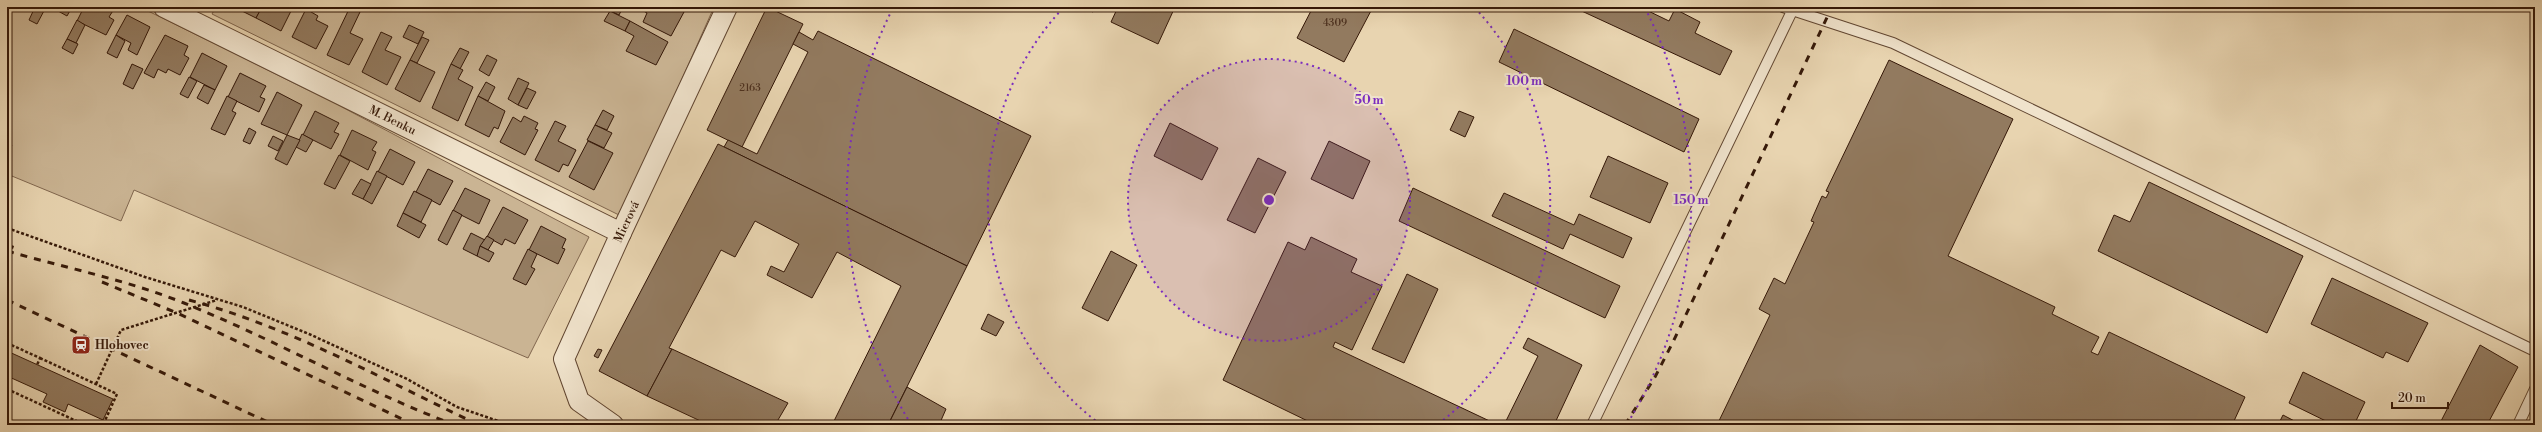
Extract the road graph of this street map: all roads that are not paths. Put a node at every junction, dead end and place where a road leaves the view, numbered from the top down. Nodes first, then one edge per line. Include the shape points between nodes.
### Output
1 (164, 7) edge
2 (727, 7) edge
3 (1783, 7) edge
4 (1793, 9) edge
5 (195, 14) edge
6 (621, 233) junction
7 (2535, 351) edge
8 (2535, 390) edge
9 (613, 425) edge
10 (1592, 425) edge
11 (2518, 425) edge

1 - 5 street, M. Benku
2 - 6 street, Mierová
3 - 4 lane
4 - 7 lane via 1893,43
4 - 10 lane
5 - 6 street, M. Benku
6 - 9 street, Mierová via 564,359 579,401
8 - 11 lane

